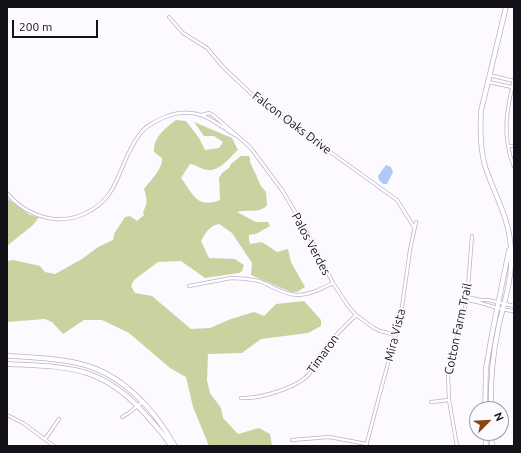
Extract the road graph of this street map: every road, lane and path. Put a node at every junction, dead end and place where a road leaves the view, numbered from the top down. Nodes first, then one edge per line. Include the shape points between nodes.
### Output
1 (506, 7) edge
2 (169, 17) dead end
3 (489, 76) junction
4 (514, 80) edge
5 (488, 82) junction
6 (512, 87) junction
7 (202, 115) junction
8 (238, 137) junction
9 (508, 146) junction
10 (514, 146) edge
11 (514, 168) edge
12 (7, 193) edge
13 (416, 222) dead end
14 (414, 227) junction
15 (472, 236) dead end
16 (511, 244) junction
17 (333, 283) junction
18 (189, 286) dead end
19 (467, 299) junction
20 (499, 302) junction
21 (504, 303) junction
22 (514, 306) edge
23 (498, 308) junction
24 (503, 309) junction
25 (514, 311) edge
26 (356, 315) junction
27 (396, 335) junction
28 (7, 356) edge
29 (7, 364) edge
30 (241, 398) dead end
31 (449, 400) junction
32 (142, 401) junction
33 (485, 401) edge
34 (491, 401) edge
35 (431, 402) dead end
36 (137, 406) junction
37 (7, 415) edge
38 (122, 417) dead end
39 (59, 419) dead end
40 (45, 439) junction
41 (292, 440) dead end
42 (366, 445) edge
43 (54, 446) edge
44 (171, 446) edge
45 (176, 446) edge
46 (457, 446) edge

1 - 3 street
2 - 14 street, Falcon Oaks Drive via 183,33 207,48 258,100 397,200
3 - 4 street
3 - 5 street
4 - 6 street
5 - 6 street
5 - 16 street via 480,126 482,150
6 - 9 street via 506,122
7 - 8 street, Palos Verdes
7 - 8 street, Palos Verdes via 210,113
7 - 12 street, Palos Verdes via 175,113 143,130 129,151 110,193 101,204 81,215 60,220 44,217 17,204
8 - 17 street, Palos Verdes via 250,147 282,190
9 - 10 street
9 - 11 street
13 - 14 street, Mira Vista
14 - 27 street, Mira Vista via 402,314
15 - 19 street, Cotton Farm Trail
16 - 20 street
16 - 21 street via 510,275
17 - 18 street via 309,294 296,295 241,278
17 - 26 street, Palos Verdes
19 - 20 street
19 - 23 street
19 - 31 street, Cotton Farm Trail via 449,368
20 - 21 street
20 - 23 street
21 - 22 street
21 - 24 street
23 - 24 street
23 - 33 street via 486,368
24 - 25 street
24 - 34 street via 493,363
26 - 27 street, Palos Verdes via 380,331
26 - 30 street, Timaron via 338,332 306,378 278,392
27 - 42 street, Mira Vista
28 - 32 street via 62,360 93,368 120,382
29 - 36 street via 70,368 92,374 109,382
31 - 35 street
31 - 46 street, Cotton Farm Trail
32 - 36 street
32 - 45 street
36 - 38 street
36 - 44 street via 166,437
37 - 40 street
39 - 40 street
40 - 43 street
41 - 42 street via 329,437

